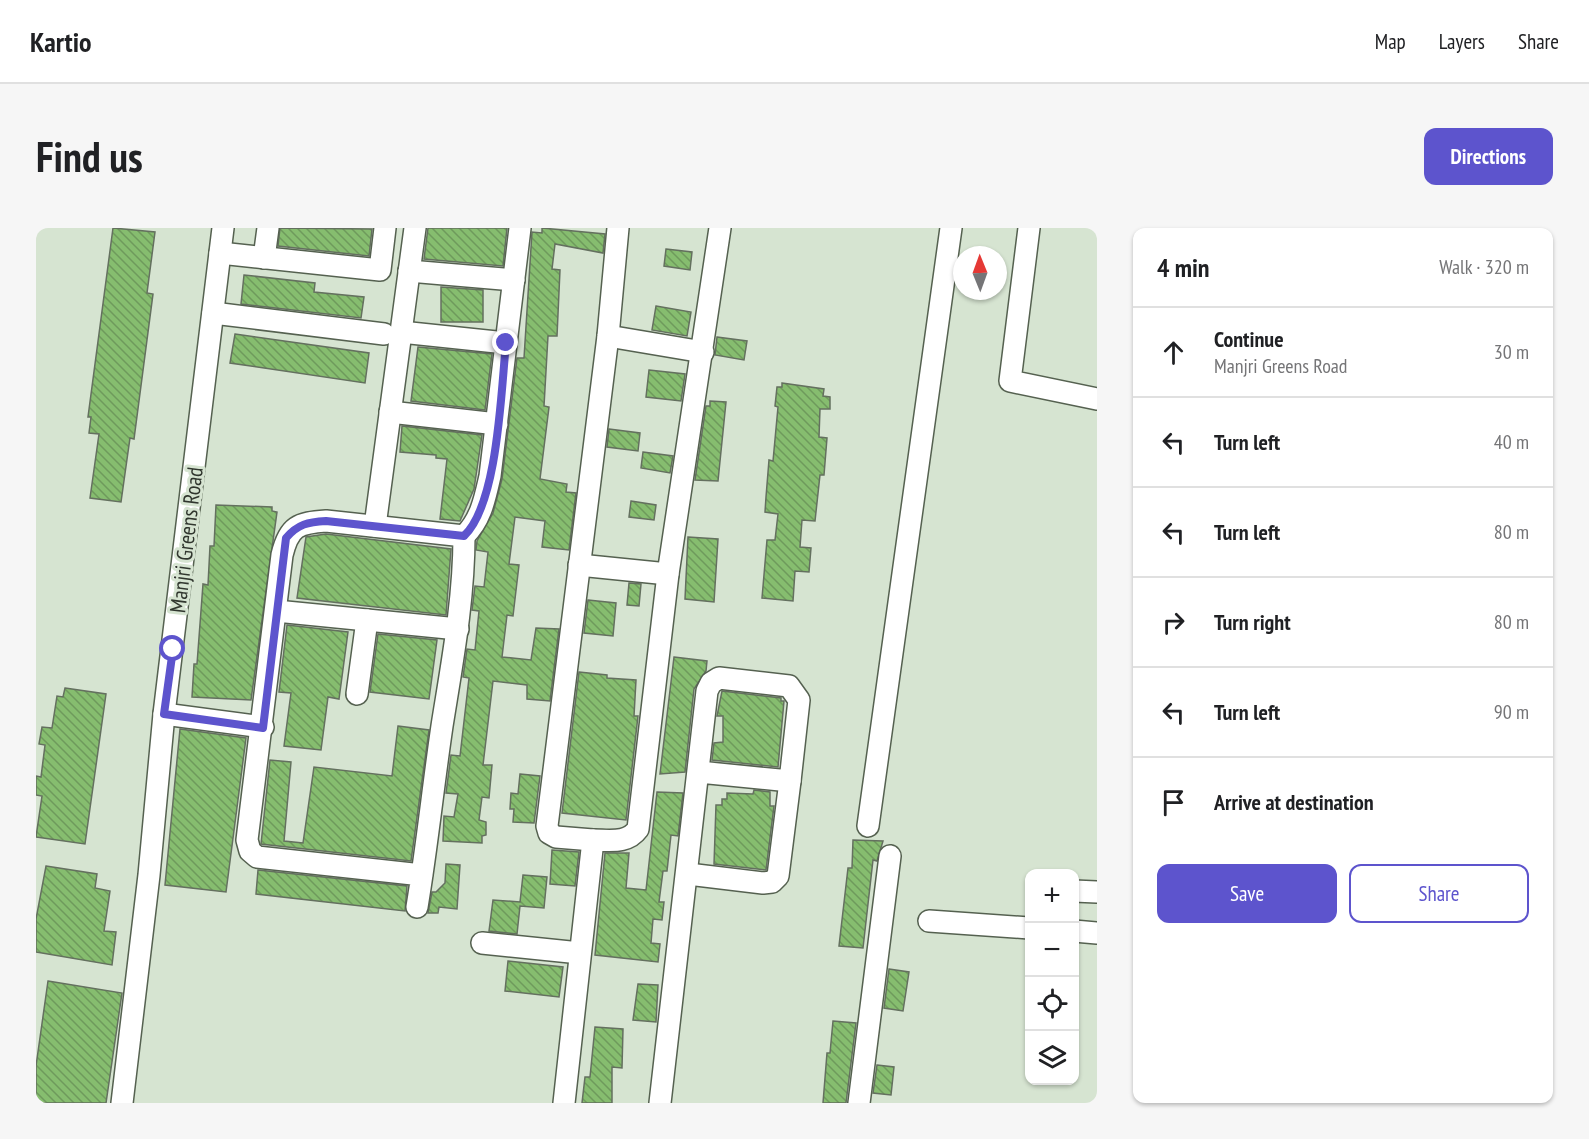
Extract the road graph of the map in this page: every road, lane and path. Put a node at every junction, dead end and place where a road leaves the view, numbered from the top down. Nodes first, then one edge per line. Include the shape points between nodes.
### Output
1 (224, 228) edge
2 (268, 228) edge
3 (384, 228) edge
4 (415, 228) edge
5 (520, 228) edge
6 (618, 228) edge
7 (720, 228) edge
8 (951, 228) edge
9 (1029, 228) edge
10 (220, 254) junction
11 (264, 258) junction
12 (409, 271) junction
13 (514, 280) junction
14 (213, 314) junction
15 (392, 333) junction
16 (608, 336) junction
17 (506, 343) junction
18 (704, 352) junction
19 (1097, 399) edge
20 (390, 412) junction
21 (497, 424) junction
22 (375, 526) junction
23 (464, 536) junction
24 (579, 565) junction
25 (668, 574) junction
26 (276, 611) junction
27 (367, 620) junction
28 (458, 629) junction
29 (357, 694) dead end
30 (164, 714) junction
31 (263, 728) junction
32 (699, 772) junction
33 (790, 781) junction
34 (868, 826) dead end
35 (593, 840) junction
36 (890, 856) dead end
37 (688, 874) junction
38 (422, 875) junction
39 (1079, 891) edge
40 (1097, 892) edge
41 (417, 907) dead end
42 (929, 921) dead end
43 (1025, 928) edge
44 (1079, 931) edge
45 (1097, 933) edge
46 (482, 943) dead end
47 (580, 953) junction
48 (122, 1103) edge
49 (564, 1103) edge
50 (660, 1103) edge
51 (859, 1103) edge

1 - 10 street, Manjri Greens Road
2 - 11 street
3 - 11 street via 380,270
4 - 12 street
5 - 13 street
6 - 16 street
7 - 18 street
8 - 34 street
9 - 19 street via 1010,381
10 - 11 street
10 - 14 street, Manjri Greens Road
12 - 13 street
12 - 15 street
13 - 17 street
14 - 15 street
14 - 30 street, Manjri Greens Road
15 - 17 street
15 - 20 street
16 - 18 street
16 - 24 street
17 - 21 street
18 - 25 street
20 - 21 street
20 - 22 street
21 - 23 street via 485,498 474,527
22 - 23 street
22 - 26 street via 326,521 295,527 286,538 282,555
23 - 28 street
24 - 25 street
24 - 35 street via 547,826 556,837
25 - 35 street via 638,830 623,840
26 - 27 street
26 - 31 street
27 - 28 street
27 - 29 street
28 - 38 street
30 - 31 street
30 - 48 street, Manjri Greens Road
31 - 38 street via 247,840 250,851 257,857
32 - 33 street
32 - 33 street via 707,691 719,678 789,686 796,692 799,700
32 - 37 street
33 - 37 street via 778,876 772,882
35 - 47 street
36 - 51 street
37 - 50 street
38 - 41 street
39 - 40 street
42 - 43 street
44 - 45 street
46 - 47 street
47 - 49 street

